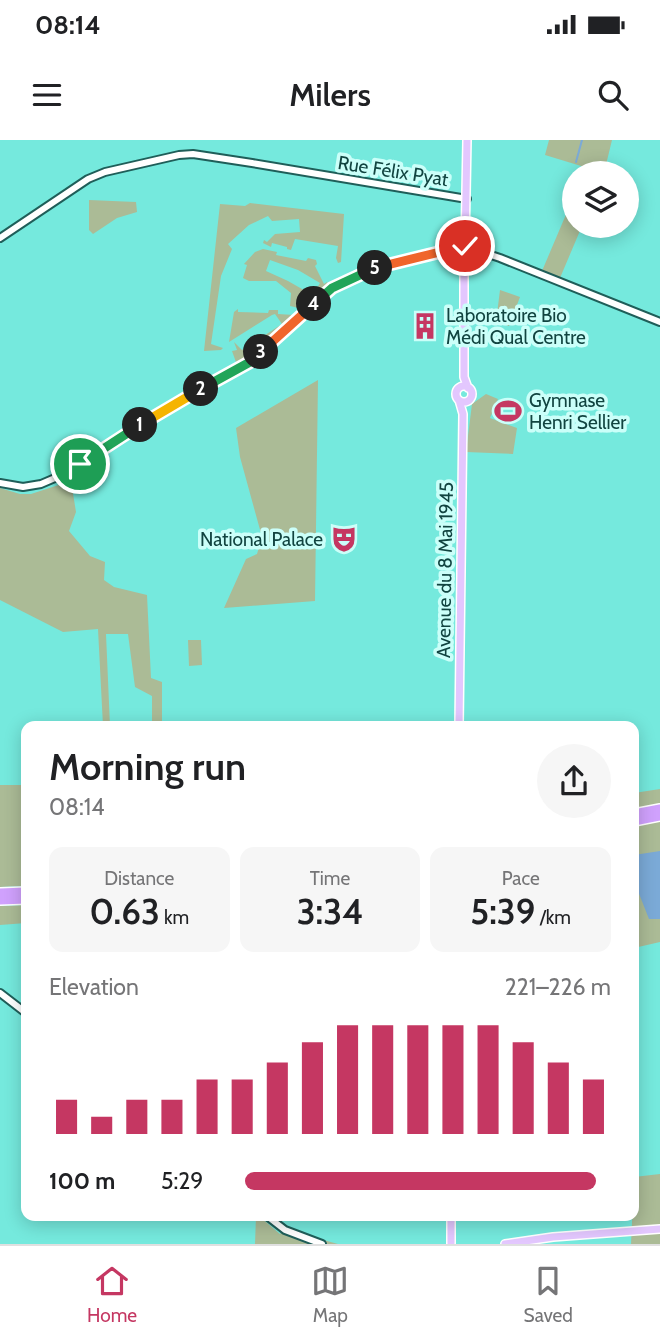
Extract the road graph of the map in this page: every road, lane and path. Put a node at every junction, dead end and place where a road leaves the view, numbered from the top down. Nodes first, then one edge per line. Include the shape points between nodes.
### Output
1 (467, 140) edge
2 (467, 199) junction
3 (0, 238) edge
4 (465, 246) junction
5 (457, 251) junction
6 (471, 253) junction
7 (464, 260) junction
8 (660, 321) edge
9 (464, 377) junction
10 (458, 388) junction
11 (468, 388) junction
12 (459, 400) junction
13 (468, 400) junction
14 (463, 414) junction
15 (0, 483) edge
16 (459, 721) edge
17 (660, 809) edge
18 (639, 813) edge
19 (660, 817) edge
20 (639, 820) edge
21 (21, 892) edge
22 (0, 893) edge
23 (21, 899) edge
24 (0, 900) edge
25 (0, 993) edge
26 (21, 1009) edge
27 (273, 1221) edge
28 (452, 1221) edge
29 (660, 1229) edge
30 (322, 1244) edge
31 (451, 1244) edge
32 (505, 1244) edge

1 - 2 main road
2 - 3 street, Rue Félix Pyat via 179,155 88,179
2 - 4 main road
4 - 5 main road
4 - 6 main road
5 - 7 main road
5 - 15 street via 370,270 332,288 250,362 170,406 62,475 23,487
6 - 7 main road
6 - 8 street via 497,257
7 - 9 main road
9 - 10 main road
9 - 11 main road
10 - 11 main road
10 - 12 main road
11 - 13 main road
12 - 13 main road
12 - 14 main road, Avenue du 8 Mai 1945
13 - 14 main road, Avenue du 8 Mai 1945
14 - 16 main road, Avenue du 8 Mai 1945
17 - 18 highway
19 - 20 highway
21 - 22 highway
23 - 24 highway
25 - 26 street
27 - 30 street
28 - 31 main road
29 - 32 main road

